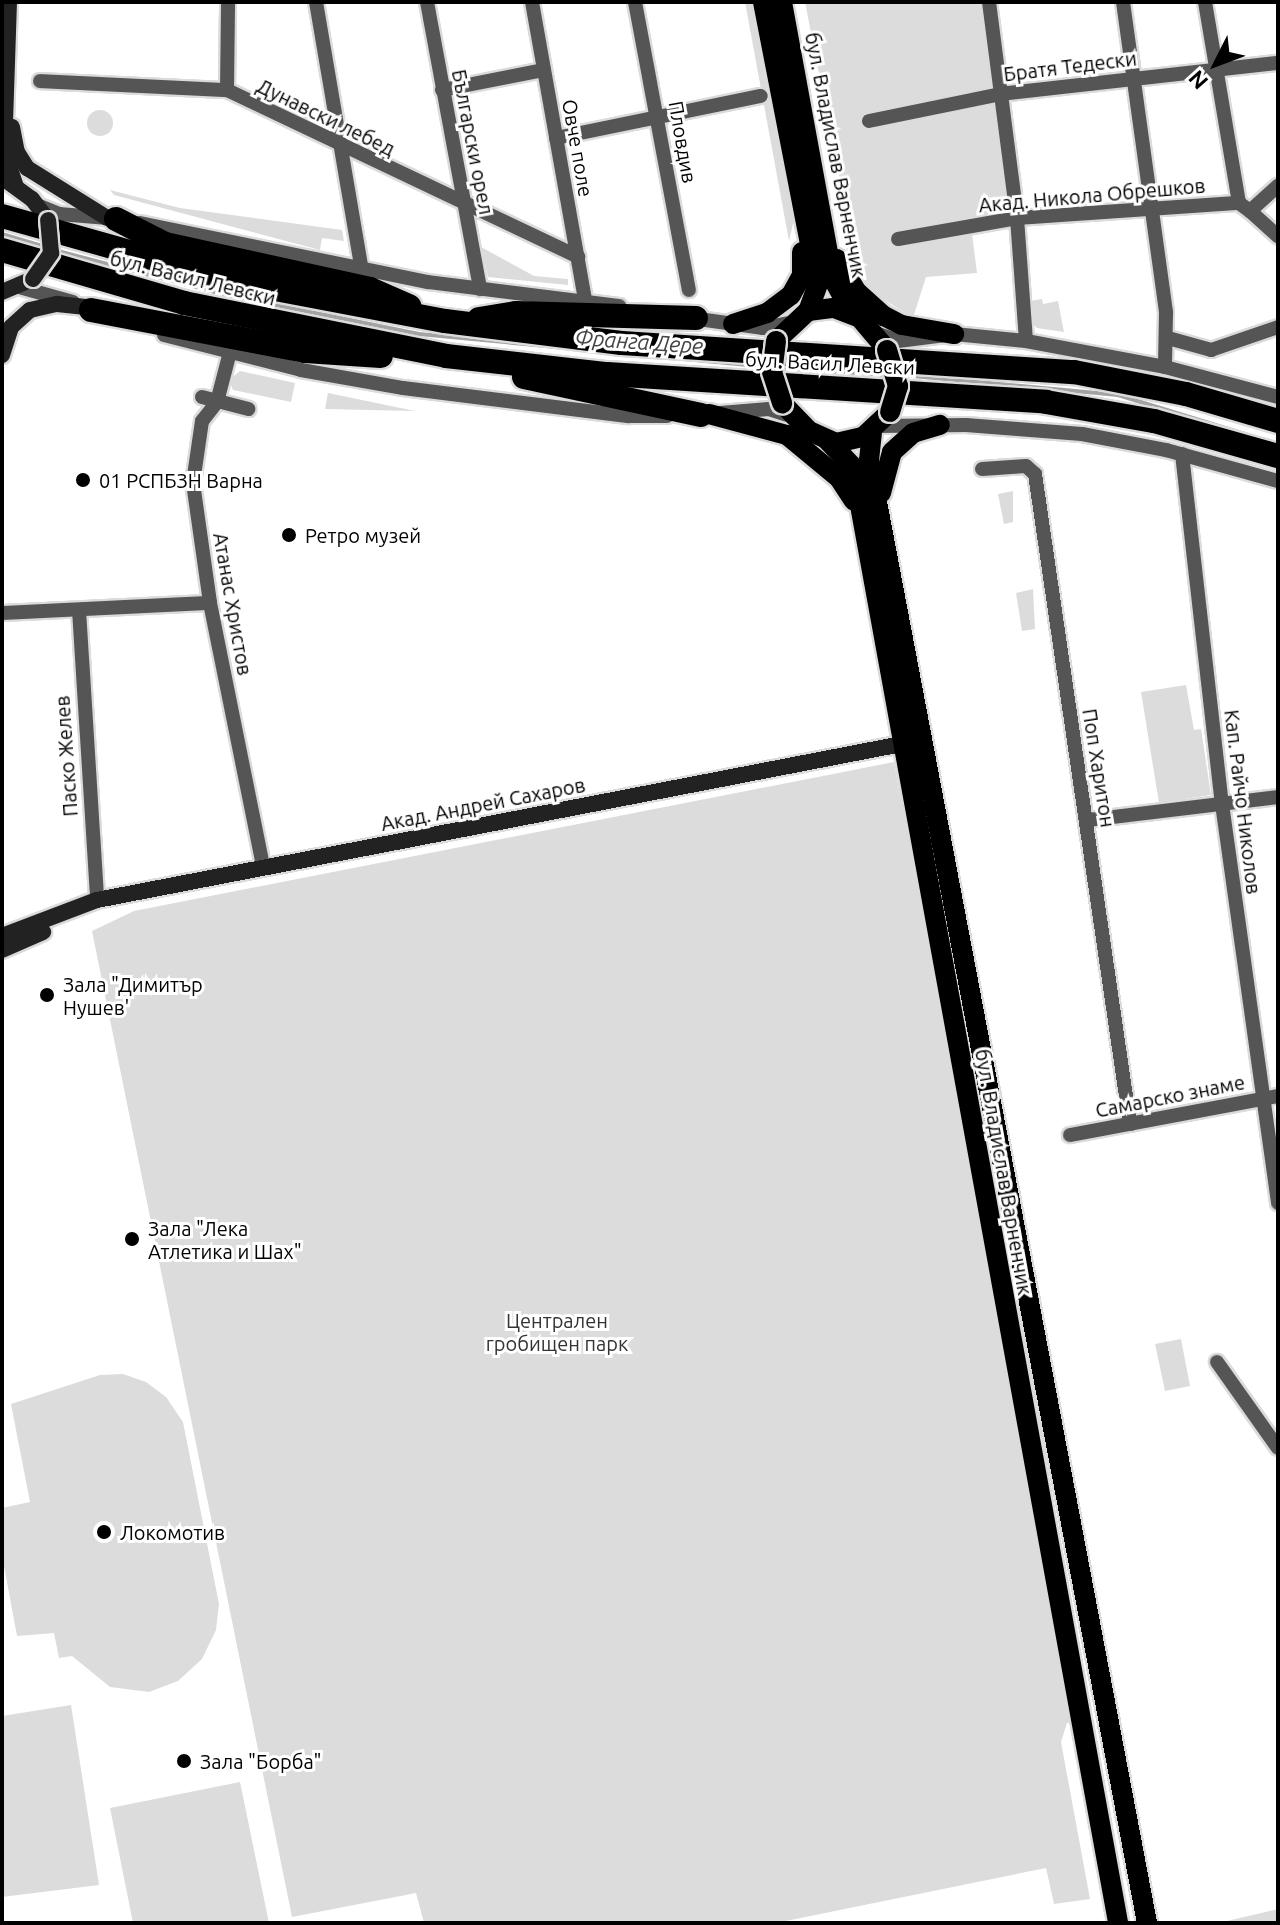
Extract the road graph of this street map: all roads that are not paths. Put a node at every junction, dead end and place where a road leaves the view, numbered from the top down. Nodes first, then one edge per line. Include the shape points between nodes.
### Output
1 (9, 2) edge
2 (228, 2) edge
3 (316, 2) edge
4 (427, 2) edge
5 (532, 2) edge
6 (635, 2) edge
7 (763, 2) edge
8 (782, 2) edge
9 (989, 2) edge
10 (1123, 2) edge
11 (1205, 2) edge
12 (1278, 63) edge
13 (1217, 68) junction
14 (544, 70) junction
15 (1133, 78) junction
16 (40, 81) dead end
17 (227, 90) junction
18 (442, 90) junction
19 (6, 94) junction
20 (1000, 94) junction
21 (761, 96) dead end
22 (658, 117) junction
23 (869, 121) dead end
24 (556, 138) junction
25 (341, 149) junction
26 (9, 183) edge
27 (1278, 186) edge
28 (37, 205) junction
29 (467, 206) junction
30 (1244, 207) junction
31 (803, 208) junction
32 (1150, 210) junction
33 (2, 216) edge
34 (112, 218) junction
35 (1017, 218) junction
36 (823, 223) junction
37 (1278, 236) edge
38 (898, 239) dead end
39 (2, 250) edge
40 (578, 257) junction
41 (362, 271) junction
42 (16, 287) edge
43 (480, 289) junction
44 (689, 290) dead end
45 (585, 300) junction
46 (2, 305) edge
47 (89, 308) junction
48 (852, 313) junction
49 (800, 316) junction
50 (696, 318) junction
51 (450, 322) junction
52 (733, 324) junction
53 (1278, 327) edge
54 (954, 334) junction
55 (1168, 338) junction
56 (882, 341) junction
57 (1026, 341) junction
58 (230, 352) junction
59 (2, 355) edge
60 (451, 357) junction
61 (1165, 367) junction
62 (202, 397) dead end
63 (1278, 397) edge
64 (217, 402) junction
65 (248, 409) dead end
66 (788, 410) junction
67 (705, 414) junction
68 (1278, 421) edge
69 (880, 424) junction
70 (940, 425) junction
71 (827, 440) junction
72 (1182, 454) junction
73 (1278, 456) edge
74 (982, 469) dead end
75 (1278, 481) edge
76 (871, 516) junction
77 (210, 603) junction
78 (79, 610) junction
79 (2, 613) edge
80 (902, 744) junction
81 (1278, 797) edge
82 (1222, 804) junction
83 (1088, 820) junction
84 (263, 867) junction
85 (97, 900) junction
86 (73, 910) junction
87 (6, 933) edge
88 (2, 950) edge
89 (1271, 1098) edge
90 (1130, 1124) junction
91 (1070, 1135) dead end
92 (1278, 1203) edge
93 (1217, 1362) dead end
94 (1278, 1448) edge
95 (1118, 1923) edge
96 (1147, 1923) edge

1 - 19 street
2 - 17 street
3 - 25 street
4 - 18 street, Български орел
5 - 14 street, Овче поле
6 - 22 street, Пловдив
7 - 31 main road
8 - 36 main road, бул. Владислав Варненчик
9 - 20 street
10 - 15 street
11 - 13 street
12 - 13 street, Братя Тедески
13 - 15 street, Братя Тедески
13 - 30 street
14 - 18 street
14 - 24 street, Овче поле
15 - 20 street, Братя Тедески
15 - 32 street
16 - 17 street, Дунавски лебед
17 - 25 street, Дунавски лебед
18 - 29 street, Български орел
19 - 26 street
19 - 34 street via 23,163
20 - 23 street, Братя Тедески
20 - 35 street
21 - 22 street
22 - 24 street
22 - 44 street, Пловдив
24 - 40 street, Овче поле
25 - 29 street, Дунавски лебед
25 - 41 street
26 - 28 street
27 - 30 street
28 - 34 street via 59,214
28 - 42 street, bridge via 48,220 51,253
29 - 40 street, Дунавски лебед
29 - 43 street, Български орел
30 - 32 street, Акад. Никола Обрешков
30 - 37 street
31 - 49 main road via 818,284
31 - 52 main road via 802,275 797,288 767,313
32 - 35 street, Акад. Никола Обрешков
32 - 55 street
33 - 51 highway, бул. Васил Левски via 233,281
34 - 41 street
34 - 51 highway via 165,244 370,289
35 - 38 street, Акад. Никола Обрешков
35 - 57 street
36 - 48 main road, бул. Владислав Варненчик via 833,279
36 - 54 main road via 842,271 873,307 902,325
39 - 60 highway, бул. Васил Левски via 213,310
40 - 45 street, Овче поле
41 - 43 street
42 - 46 street
42 - 47 street
43 - 45 street
45 - 50 street
47 - 58 street
47 - 59 street via 50,304 30,310 11,327
47 - 60 highway via 327,354
48 - 49 main road via 834,308
48 - 56 main road
49 - 52 street via 772,328
49 - 66 main road, bridge via 776,341 772,372
50 - 51 highway via 516,313
50 - 52 street
51 - 68 highway, бул. Васил Левски via 622,343 1074,372 1186,394
53 - 55 street via 1211,350
54 - 56 street
54 - 57 street
55 - 61 street
56 - 69 main road, bridge via 898,386
57 - 61 street
58 - 64 street, Атанас Христов
58 - 67 street via 323,374 501,402 629,416
60 - 67 highway via 567,390
60 - 73 highway, бул. Васил Левски via 607,374 1046,402 1154,421
61 - 63 street
62 - 64 street
64 - 65 street
64 - 77 street, Атанас Христов via 202,421 194,452
66 - 67 street
66 - 71 main road
67 - 76 main road via 787,435 839,478
69 - 70 street
69 - 71 main road via 847,442
69 - 76 main road, бул. Владислав Варненчик via 869,460
70 - 72 street via 1082,434
70 - 76 main road via 913,433 892,452
71 - 76 main road, бул. Владислав Варненчик via 850,460
72 - 75 street
72 - 82 street, Кап. Райчо Николов
74 - 83 street, Поп Харитон via 1026,466 1035,474
76 - 80 main road, бул. Владислав Варненчик
76 - 96 main road, бул. Владислав Варненчик
77 - 78 street
77 - 84 street, Атанас Христов
78 - 79 street
78 - 85 street, Паско Желев
80 - 84 street, Акад. Андрей Сахаров
80 - 95 main road, бул. Владислав Варненчик
81 - 82 street
82 - 83 street
82 - 89 street, Кап. Райчо Николов
83 - 90 street, Поп Харитон
84 - 85 street, Акад. Андрей Сахаров
85 - 86 street, Акад. Андрей Сахаров
86 - 87 street, Акад. Андрей Сахаров
86 - 88 street, Акад. Андрей Сахаров via 52,928
89 - 90 street, Самарско знаме
89 - 92 street, Кап. Райчо Николов
90 - 91 street, Самарско знаме
93 - 94 street

